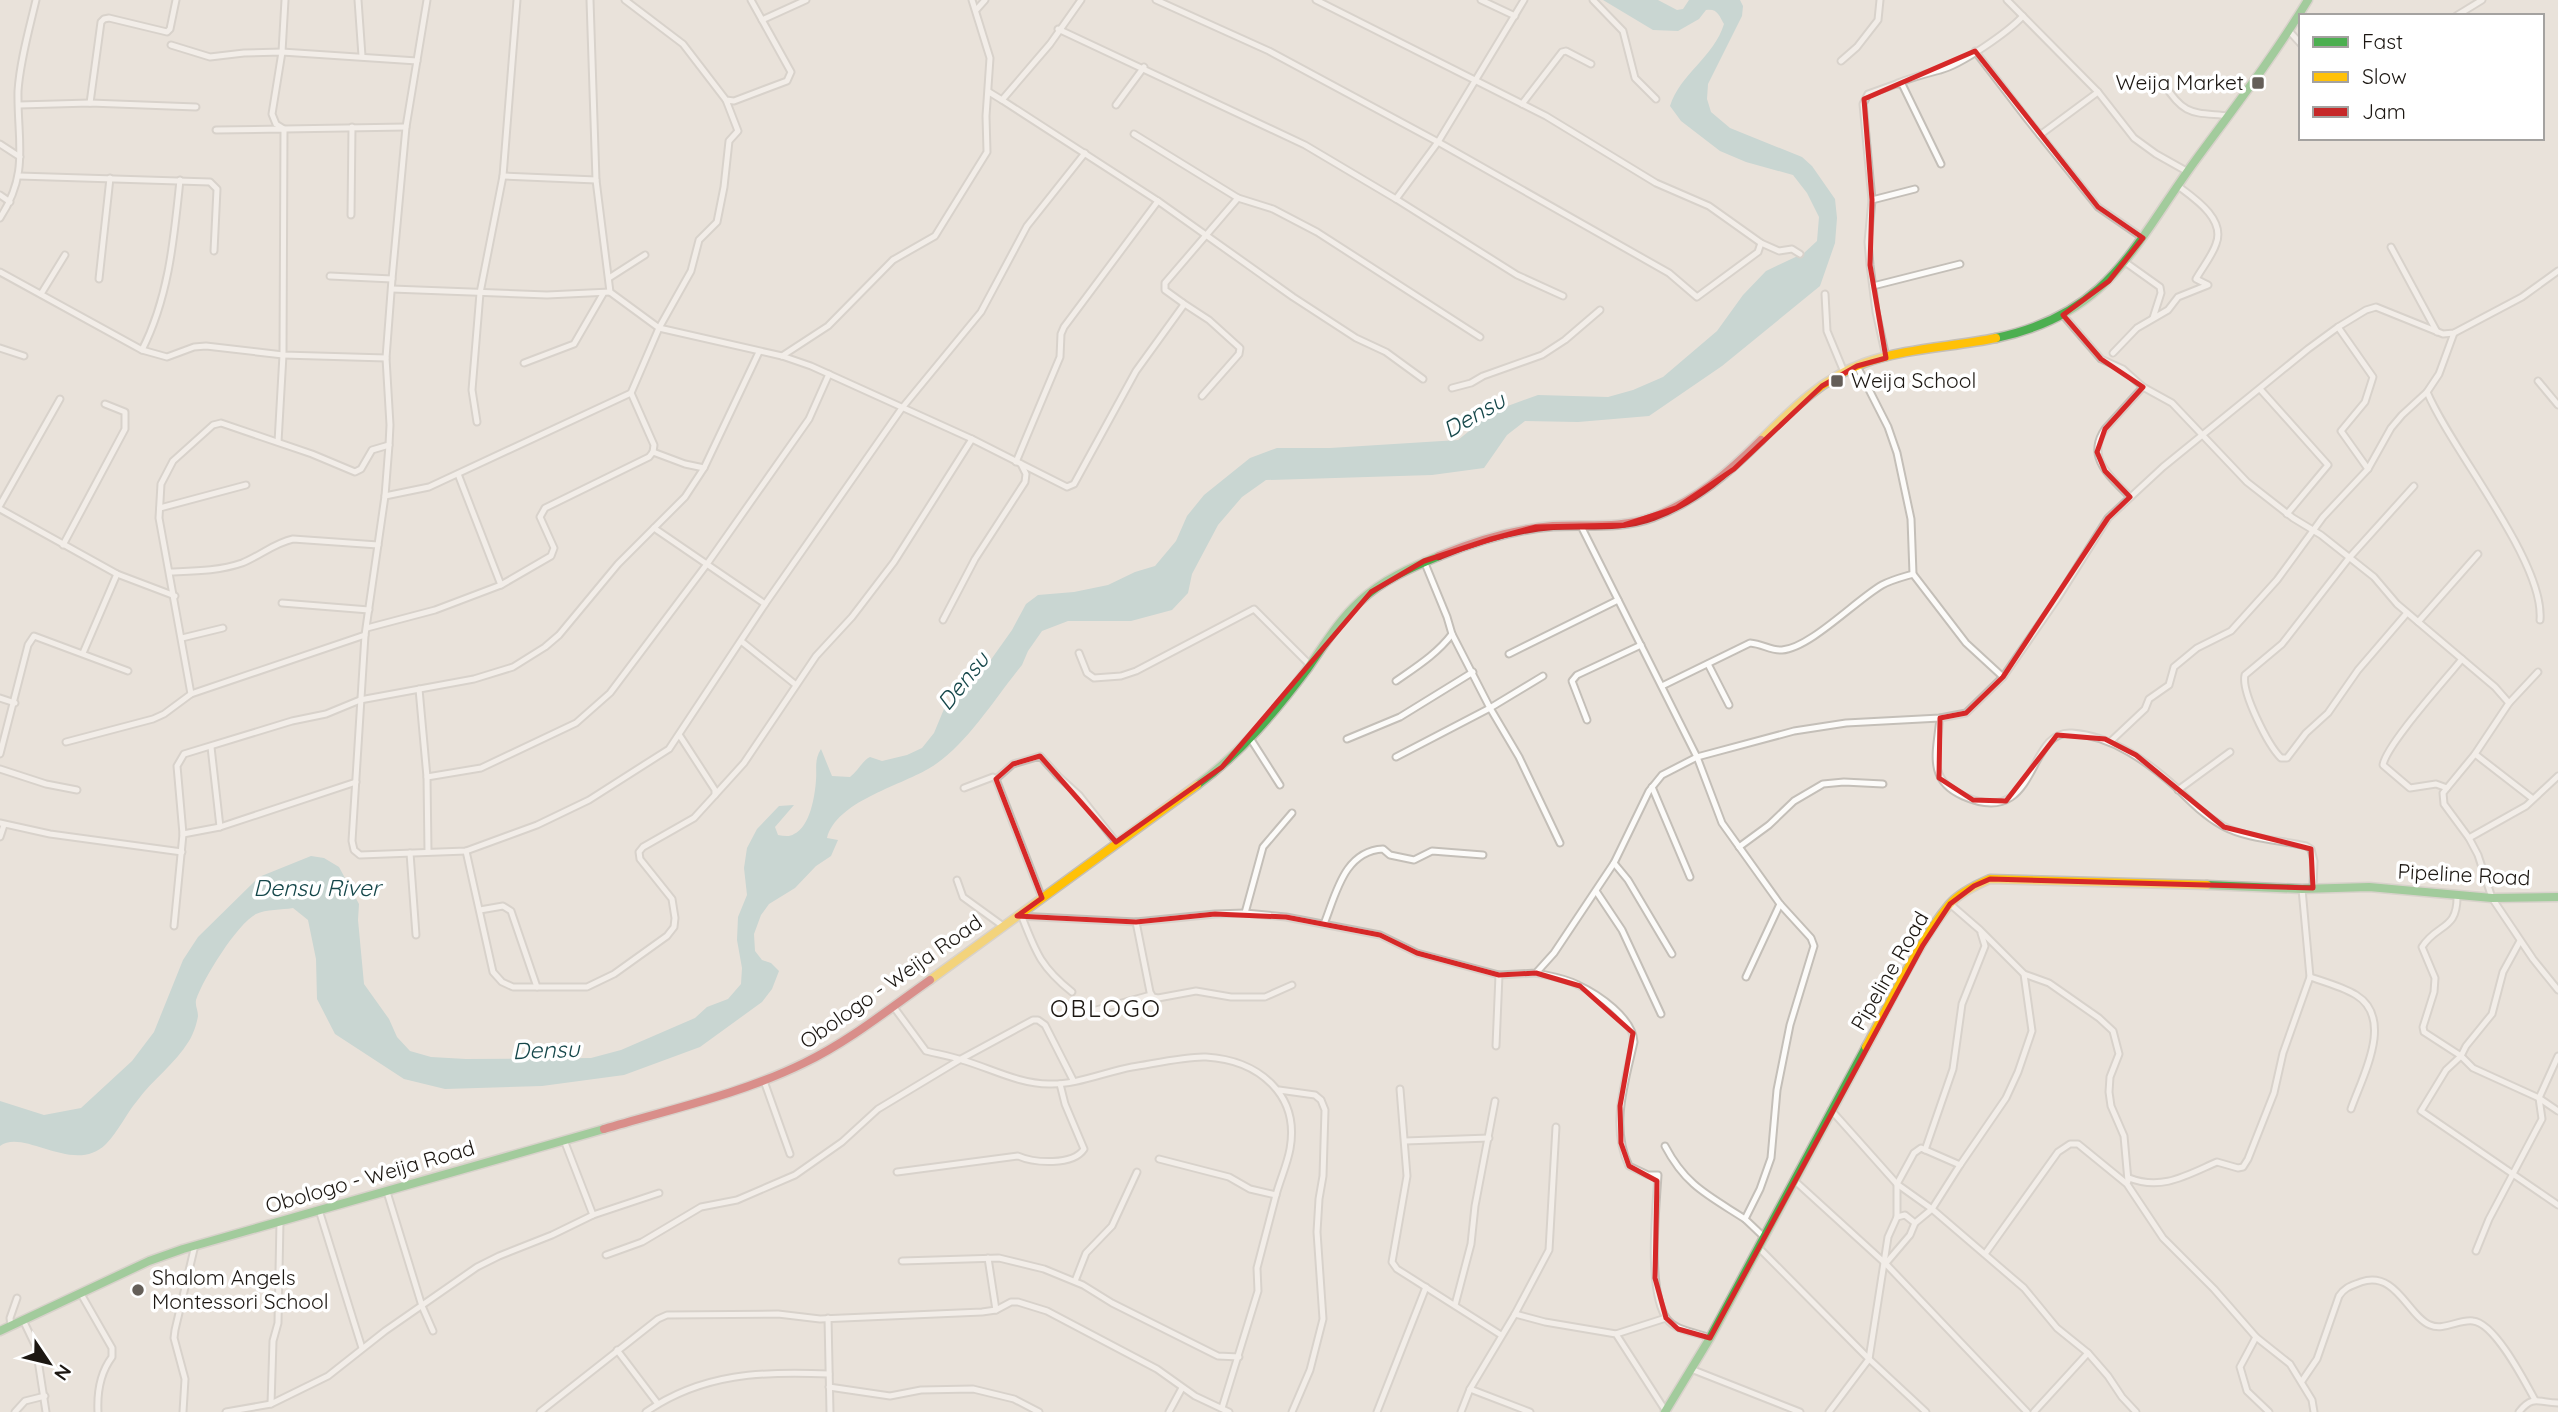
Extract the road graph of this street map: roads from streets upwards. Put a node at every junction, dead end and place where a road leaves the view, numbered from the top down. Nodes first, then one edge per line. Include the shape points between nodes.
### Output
1 (36, 0) edge
2 (176, 0) edge
3 (285, 0) edge
4 (358, 0) edge
5 (427, 0) edge
6 (517, 0) edge
7 (590, 0) edge
8 (625, 0) edge
9 (751, 0) edge
10 (806, 0) edge
11 (972, 0) edge
12 (985, 0) edge
13 (1081, 0) edge
14 (1156, 0) edge
15 (1315, 0) edge
16 (1481, 0) edge
17 (1524, 0) edge
18 (1593, 0) edge
19 (1880, 0) edge
20 (2007, 0) edge
21 (2482, 0) edge
22 (976, 9) junction
23 (2459, 14) edge
24 (1515, 16) junction
25 (2023, 16) junction
26 (2299, 16) edge
27 (762, 20) junction
28 (1058, 29) junction
29 (2290, 32) junction
30 (2299, 42) edge
31 (172, 45) dead end
32 (1975, 51) junction
33 (282, 52) junction
34 (362, 56) junction
35 (417, 61) junction
36 (1841, 61) dead end
37 (1591, 64) dead end
38 (1144, 67) junction
39 (1476, 80) junction
40 (1898, 83) junction
41 (2164, 84) dead end
42 (989, 92) junction
43 (2098, 92) junction
44 (1656, 99) dead end
45 (726, 100) junction
46 (1002, 100) junction
47 (90, 103) junction
48 (1522, 104) junction
49 (19, 105) junction
50 (1116, 105) dead end
51 (196, 107) dead end
52 (2229, 116) junction
53 (352, 127) junction
54 (406, 127) junction
55 (284, 129) junction
56 (216, 130) dead end
57 (1135, 134) dead end
58 (2040, 135) junction
59 (1438, 142) junction
60 (0, 144) edge
61 (1085, 153) junction
62 (20, 157) junction
63 (1941, 164) dead end
64 (2188, 172) junction
65 (19, 176) junction
66 (503, 176) junction
67 (110, 178) junction
68 (180, 180) junction
69 (596, 180) junction
70 (2178, 186) junction
71 (1916, 189) dead end
72 (0, 195) edge
73 (1238, 198) junction
74 (1396, 199) junction
75 (1872, 200) junction
76 (1158, 201) junction
77 (10, 202) junction
78 (351, 215) dead end
79 (0, 218) edge
80 (1207, 234) junction
81 (2143, 238) junction
82 (1761, 243) junction
83 (2391, 247) dead end
84 (214, 251) dead end
85 (1800, 254) dead end
86 (65, 255) dead end
87 (645, 255) dead end
88 (2125, 262) junction
89 (1960, 264) dead end
90 (2558, 271) edge
91 (0, 272) edge
92 (330, 276) dead end
93 (609, 278) junction
94 (99, 279) dead end
95 (392, 279) junction
96 (1873, 286) junction
97 (392, 289) junction
98 (480, 293) junction
99 (606, 293) junction
100 (41, 294) junction
101 (1825, 294) dead end
102 (1563, 296) dead end
103 (1183, 303) junction
104 (1600, 310) dead end
105 (2063, 315) junction
106 (2154, 318) junction
107 (2338, 327) junction
108 (659, 328) junction
109 (2437, 332) junction
110 (2454, 333) junction
111 (1480, 337) dead end
112 (0, 348) edge
113 (142, 350) junction
114 (759, 352) junction
115 (2113, 353) dead end
116 (283, 355) junction
117 (24, 356) dead end
118 (782, 356) junction
119 (386, 358) junction
120 (1886, 358) junction
121 (524, 363) dead end
122 (1857, 366) junction
123 (1844, 372) junction
124 (829, 374) junction
125 (1423, 379) dead end
126 (2538, 381) dead end
127 (2143, 387) junction
128 (1452, 388) dead end
129 (2260, 389) junction
130 (2427, 392) junction
131 (631, 393) junction
132 (1202, 396) dead end
133 (60, 399) dead end
134 (2557, 402) edge
135 (105, 404) dead end
136 (902, 408) junction
137 (477, 422) dead end
138 (2203, 434) junction
139 (972, 439) junction
140 (278, 443) junction
141 (389, 445) junction
142 (653, 452) junction
143 (1018, 463) junction
144 (704, 468) junction
145 (2368, 468) junction
146 (458, 474) junction
147 (246, 485) dead end
148 (2414, 486) dead end
149 (385, 496) junction
150 (2130, 497) junction
151 (0, 507) edge
152 (160, 508) junction
153 (2287, 514) junction
154 (1581, 526) junction
155 (654, 528) junction
156 (2313, 531) junction
157 (63, 545) junction
158 (378, 545) junction
159 (2478, 554) dead end
160 (2348, 558) junction
161 (1424, 561) junction
162 (707, 564) junction
163 (170, 572) junction
164 (117, 573) junction
165 (1913, 574) junction
166 (501, 585) junction
167 (175, 596) junction
168 (1618, 600) junction
169 (282, 603) dead end
170 (765, 604) junction
171 (369, 610) junction
172 (2407, 613) junction
173 (943, 620) dead end
174 (2540, 620) dead end
175 (2418, 622) junction
176 (223, 628) dead end
177 (367, 628) junction
178 (1452, 634) junction
179 (365, 635) junction
180 (182, 638) junction
181 (741, 641) junction
182 (1641, 645) junction
183 (83, 653) junction
184 (1079, 653) dead end
185 (1509, 654) dead end
186 (2462, 659) junction
187 (1708, 664) junction
188 (1310, 665) junction
189 (128, 671) dead end
190 (1473, 672) junction
191 (2538, 672) dead end
192 (1543, 676) dead end
193 (2003, 677) junction
194 (1396, 681) dead end
195 (796, 685) junction
196 (1662, 686) junction
197 (419, 689) junction
198 (191, 694) junction
199 (0, 698) edge
200 (360, 700) junction
201 (15, 703) junction
202 (2509, 703) junction
203 (1729, 705) dead end
204 (1490, 708) junction
205 (1940, 718) junction
206 (1587, 720) dead end
207 (680, 736) junction
208 (1250, 738) junction
209 (1347, 739) dead end
210 (66, 742) dead end
211 (2110, 742) junction
212 (211, 747) junction
213 (2230, 752) dead end
214 (0, 754) edge
215 (2475, 754) junction
216 (1396, 757) dead end
217 (1697, 757) junction
218 (0, 769) edge
219 (2558, 776) edge
220 (427, 777) junction
221 (996, 779) junction
222 (356, 782) junction
223 (1883, 784) dead end
224 (1280, 785) dead end
225 (1652, 787) junction
226 (964, 788) dead end
227 (2447, 788) junction
228 (77, 790) dead end
229 (2178, 790) junction
230 (715, 795) junction
231 (2533, 799) junction
232 (1292, 813) dead end
233 (2, 824) edge
234 (220, 827) junction
235 (183, 834) junction
236 (0, 837) edge
237 (2469, 838) junction
238 (1116, 842) junction
239 (1560, 843) dead end
240 (1739, 847) junction
241 (466, 851) junction
242 (182, 852) junction
243 (428, 852) junction
244 (410, 853) junction
245 (1483, 855) dead end
246 (1614, 863) junction
247 (1690, 877) dead end
248 (957, 880) dead end
249 (2313, 888) junction
250 (2302, 889) junction
251 (1596, 891) junction
252 (2457, 895) junction
253 (2558, 897) edge
254 (1042, 898) junction
255 (2493, 898) junction
256 (1780, 904) junction
257 (1950, 904) junction
258 (480, 910) junction
259 (1245, 913) junction
260 (1020, 916) junction
261 (1136, 922) junction
262 (1324, 924) junction
263 (174, 926) dead end
264 (1003, 926) junction
265 (1980, 930) junction
266 (416, 935) dead end
267 (2520, 941) junction
268 (1672, 954) dead end
269 (1536, 973) junction
270 (2024, 974) junction
271 (1499, 975) junction
272 (1746, 977) dead end
273 (2310, 977) junction
274 (1292, 985) dead end
275 (537, 987) junction
276 (2558, 990) edge
277 (1072, 992) dead end
278 (1151, 995) junction
279 (893, 1006) junction
280 (1097, 1010) dead end
281 (1661, 1014) dead end
282 (1496, 1046) dead end
283 (2461, 1056) junction
284 (2558, 1056) edge
285 (961, 1059) junction
286 (1073, 1080) junction
287 (764, 1081) junction
288 (1060, 1084) junction
289 (1400, 1089) dead end
290 (1279, 1090) junction
291 (2539, 1098) junction
292 (1495, 1101) dead end
293 (2351, 1109) dead end
294 (1831, 1110) junction
295 (2558, 1111) edge
296 (1556, 1127) dead end
297 (1489, 1138) junction
298 (564, 1140) junction
299 (1405, 1141) junction
300 (1665, 1146) dead end
301 (1925, 1150) junction
302 (790, 1154) dead end
303 (1159, 1159) dead end
304 (1960, 1165) junction
305 (897, 1171) dead end
306 (1138, 1172) dead end
307 (2513, 1174) junction
308 (1795, 1181) junction
309 (2128, 1181) junction
310 (1897, 1184) junction
311 (387, 1192) junction
312 (659, 1193) dead end
313 (1276, 1195) junction
314 (2558, 1205) edge
315 (1932, 1209) junction
316 (319, 1210) junction
317 (593, 1215) junction
318 (1898, 1217) junction
319 (1745, 1219) junction
320 (280, 1221) junction
321 (1915, 1223) junction
322 (1765, 1238) junction
323 (195, 1245) junction
324 (1759, 1248) junction
325 (2476, 1251) dead end
326 (1985, 1254) junction
327 (606, 1255) dead end
328 (988, 1258) junction
329 (902, 1261) dead end
330 (1886, 1264) junction
331 (1075, 1281) junction
332 (1426, 1287) junction
333 (82, 1294) junction
334 (17, 1298) dead end
335 (1455, 1304) junction
336 (422, 1306) junction
337 (996, 1310) junction
338 (1515, 1314) junction
339 (828, 1318) junction
340 (1666, 1318) junction
341 (23, 1320) junction
342 (11, 1326) junction
343 (0, 1331) edge
344 (433, 1331) dead end
345 (1616, 1334) junction
346 (1501, 1335) junction
347 (2256, 1337) junction
348 (1710, 1338) junction
349 (362, 1348) junction
350 (617, 1350) junction
351 (2088, 1353) junction
352 (1239, 1357) junction
353 (1869, 1359) junction
354 (1690, 1369) junction
355 (829, 1374) junction
356 (2302, 1381) junction
357 (828, 1387) junction
358 (1182, 1388) junction
359 (1470, 1389) junction
360 (45, 1396) junction
361 (2535, 1400) junction
362 (2558, 1403) edge
363 (271, 1404) junction
364 (658, 1404) junction
365 (1222, 1408) junction
366 (1665, 1411) edge
367 (15, 1412) edge
368 (46, 1412) edge
369 (98, 1412) edge
370 (183, 1412) edge
371 (226, 1412) edge
372 (540, 1412) edge
373 (646, 1412) edge
374 (830, 1412) edge
375 (1038, 1412) edge
376 (1169, 1412) edge
377 (1229, 1412) edge
378 (1292, 1412) edge
379 (1377, 1412) edge
380 (1461, 1412) edge
381 (1530, 1412) edge
382 (1801, 1412) edge
383 (1829, 1412) edge
384 (1926, 1412) edge
385 (2027, 1412) edge
386 (2034, 1412) edge
387 (2137, 1412) edge
388 (2269, 1412) edge
389 (2314, 1412) edge
390 (2519, 1412) edge

1 - 49 street via 20,76
2 - 47 street via 167,32 104,19
3 - 33 street
4 - 34 street
5 - 35 street
6 - 66 street
7 - 69 street
8 - 45 street via 682,44
9 - 27 street
10 - 27 street
11 - 22 street
12 - 22 street
13 - 28 street
14 - 59 street via 1269,51
15 - 39 street
16 - 24 street
17 - 24 street
18 - 44 street via 1623,31 1635,78
19 - 36 street via 1878,20
20 - 25 street
21 - 23 street
22 - 42 street via 990,58
24 - 39 street
25 - 32 street
25 - 43 street
26 - 29 street, Obologo - Weija Road
27 - 45 street via 790,77 734,101
28 - 38 street
28 - 46 street
29 - 30 street
29 - 52 street, Obologo - Weija Road
31 - 33 street via 210,57
32 - 40 street via 1941,70
32 - 58 street
33 - 34 street
33 - 55 street via 272,114
34 - 35 street
35 - 54 street
37 - 48 street via 1562,52
38 - 50 street
38 - 74 street via 1305,145
39 - 48 street
39 - 59 street
40 - 63 street
40 - 75 street via 1864,99
41 - 52 street via 2181,108
42 - 46 street
42 - 118 street via 987,152 939,233 892,260 828,326
43 - 58 street
43 - 64 street via 2134,138
45 - 108 street via 738,131 729,141 717,222 699,240 691,271
46 - 61 street
47 - 49 street
47 - 51 street
48 - 82 street via 1656,183 1709,206
49 - 62 street
52 - 64 street, Obologo - Weija Road
53 - 54 street
53 - 55 street
53 - 78 street
54 - 95 street
55 - 56 street
55 - 116 street
57 - 73 street
58 - 81 street via 2098,207
59 - 74 street
59 - 82 street via 1669,273 1697,297 1758,252
60 - 62 street
61 - 76 street
61 - 136 street via 1027,226 981,312
62 - 65 street
64 - 70 street, Obologo - Weija Road
65 - 67 street
65 - 77 street
66 - 69 street
66 - 98 street
67 - 68 street
67 - 94 street
68 - 84 street via 210,182 217,189
68 - 113 street via 172,261
69 - 93 street
70 - 81 street, Obologo - Weija Road
70 - 106 street via 2209,211 2217,244 2196,279 2208,285 2178,297
71 - 75 street
72 - 77 street
73 - 80 street
73 - 111 street via 1317,232
74 - 102 street via 1517,275
75 - 96 street via 1868,242
76 - 80 street
76 - 143 street via 1064,327 1060,357
77 - 79 street
80 - 103 street via 1165,283 1165,290
80 - 125 street via 1293,297
81 - 88 street, Obologo - Weija Road
82 - 85 street
83 - 109 street
86 - 100 street
87 - 93 street
88 - 105 street, Obologo - Weija Road via 2098,290
88 - 106 street via 2160,287
89 - 96 street
90 - 110 street via 2522,297
91 - 100 street
92 - 95 street
93 - 99 street
95 - 97 street
96 - 120 street
97 - 98 street
97 - 119 street
98 - 99 street
98 - 137 street via 472,390
99 - 108 street
99 - 121 street via 574,344
100 - 113 street
101 - 123 street via 1827,331
103 - 132 street via 1240,348
103 - 143 street via 1136,371 1072,486
104 - 128 street via 1542,355
105 - 120 street, Obologo - Weija Road via 2039,327 1995,338
105 - 127 street via 2101,359 2123,369
106 - 115 street
107 - 109 street via 2376,307
107 - 129 street
107 - 145 street via 2374,377 2365,402 2341,431
108 - 114 street
108 - 131 street
109 - 110 street
110 - 130 street
112 - 117 street
113 - 116 street via 167,357 206,346
114 - 118 street
114 - 144 street
116 - 119 street
116 - 140 street
118 - 124 street
119 - 141 street
120 - 122 street, Obologo - Weija Road
122 - 123 street, Obologo - Weija Road
122 - 165 street via 1897,453 1910,519
123 - 154 street, Obologo - Weija Road via 1811,394 1734,469 1676,508 1624,525
124 - 136 street
124 - 162 street via 809,419
126 - 134 street
127 - 138 street via 2172,403
127 - 150 street via 2105,429 2097,452 2105,471
129 - 138 street
129 - 153 street via 2328,465
130 - 145 street via 2391,428
130 - 174 street via 2514,542 2539,595
131 - 142 street
131 - 146 street
133 - 151 street
135 - 157 street via 125,412 125,429
136 - 139 street
136 - 170 street
138 - 150 street
138 - 153 street via 2247,482
139 - 143 street
139 - 195 street via 894,562
140 - 141 street via 355,472 372,450
140 - 152 street via 229,425 213,425 173,461 161,484
141 - 149 street
142 - 144 street
142 - 166 street via 545,508 540,517 554,551
143 - 173 street via 1026,474 1025,482 975,559
144 - 155 street via 685,497
145 - 156 street
146 - 149 street via 429,487
146 - 166 street
147 - 152 street
148 - 160 street
149 - 158 street
150 - 193 street via 2109,518
151 - 157 street
152 - 163 street
153 - 156 street
154 - 161 street, Obologo - Weija Road via 1536,527
154 - 168 street
155 - 162 street
155 - 197 street via 545,647 513,667 474,680
156 - 160 street
156 - 211 street via 2231,631 2197,648 2174,667 2169,685 2149,699 2145,709
157 - 164 street
158 - 163 street via 293,539 224,569
158 - 171 street
159 - 175 street
160 - 172 street via 2374,577
160 - 172 street via 2282,645 2245,675 2244,687 2266,739 2281,758 2287,758 2328,713
161 - 178 street
161 - 188 street, Obologo - Weija Road via 1371,592 1352,609
162 - 170 street
162 - 220 street via 610,693 576,723 481,768
163 - 167 street
164 - 167 street
164 - 183 street
165 - 187 street via 1884,584 1800,645 1772,650 1751,643
165 - 193 street via 1966,643
166 - 177 street via 435,610
167 - 180 street
168 - 182 street
168 - 185 street
169 - 171 street
170 - 181 street
171 - 177 street
172 - 175 street
175 - 186 street
176 - 180 street
177 - 179 street
178 - 190 street
178 - 194 street
179 - 198 street
179 - 200 street
180 - 198 street
181 - 195 street
181 - 207 street
182 - 196 street
182 - 206 street via 1572,681
183 - 189 street
183 - 201 street via 34,636
184 - 188 street via 1094,678 1121,676 1254,609
186 - 202 street
186 - 227 street via 2397,740 2383,765 2410,788 2436,784
187 - 196 street
187 - 203 street
188 - 208 street, Obologo - Weija Road
190 - 204 street
190 - 209 street via 1400,717
191 - 202 street
192 - 204 street
193 - 205 street via 1966,713
195 - 230 street via 744,763
196 - 217 street
197 - 200 street
197 - 220 street
198 - 210 street via 153,719
199 - 201 street
200 - 212 street
200 - 222 street
201 - 214 street
202 - 215 street
204 - 216 street
204 - 239 street
205 - 211 street via 1939,778 1959,794 1989,803 2016,794 2048,741 2057,735 2069,733
205 - 217 street via 1794,731
207 - 230 street
207 - 241 street via 669,749 589,800
208 - 224 street
208 - 238 street, Obologo - Weija Road via 1222,767
211 - 229 street via 2136,755
212 - 234 street
212 - 235 street via 184,754 177,766
213 - 229 street
215 - 227 street
215 - 231 street
217 - 225 street via 1662,775
217 - 240 street via 1722,823
218 - 228 street
219 - 231 street
220 - 243 street
221 - 226 street via 993,776
221 - 238 street via 1013,764 1040,756
221 - 254 street
222 - 234 street
222 - 244 street via 354,850 360,855
223 - 240 street via 1823,783
225 - 246 street
225 - 247 street
227 - 237 street via 2444,804
229 - 249 street via 2224,827 2306,845 2314,861
230 - 275 street via 694,818 639,852 672,899 674,927 667,936 594,985
231 - 237 street
232 - 259 street via 1263,848
233 - 236 street
233 - 242 street
234 - 235 street
235 - 242 street
237 - 255 street
238 - 254 street, Obologo - Weija Road
240 - 256 street
241 - 243 street
241 - 258 street
242 - 263 street
243 - 244 street
244 - 266 street
245 - 262 street via 1432,852 1414,860 1383,849 1369,850 1343,876
246 - 251 street
246 - 268 street
248 - 264 street via 963,897
249 - 250 street, Pipeline Road
249 - 252 street, Pipeline Road via 2369,887
250 - 257 street, Pipeline Road via 1990,880
250 - 273 street
251 - 269 street
251 - 281 street via 1622,930
252 - 255 street, Pipeline Road
252 - 283 street via 2454,918 2422,947 2435,978 2423,1027 2433,1040
253 - 255 street, Pipeline Road
254 - 260 street, Obologo - Weija Road
255 - 267 street
256 - 272 street
256 - 319 street via 1814,946 1790,1025 1777,1090 1771,1158
257 - 265 street
257 - 294 street, Pipeline Road
258 - 275 street via 493,972 513,987
258 - 275 street via 503,906 511,911
259 - 261 street
259 - 262 street
260 - 261 street
260 - 264 street, Obologo - Weija Road
260 - 277 street via 1046,969
261 - 278 street
262 - 271 street via 1380,936 1417,953
264 - 279 street, Obologo - Weija Road
265 - 270 street
265 - 301 street via 1985,946 1962,1004 1953,1069
267 - 276 street
267 - 283 street via 2503,972 2492,1014
269 - 271 street
269 - 340 street via 1580,986 1621,1017 1633,1033 1620,1106 1621,1143 1629,1166 1658,1175 1655,1278
270 - 304 street via 2032,1031 2025,1053 2006,1098
270 - 309 street via 2049,983 2113,1031 2119,1054 2109,1092 2124,1136
271 - 282 street
273 - 293 street via 2354,993 2374,1020 2374,1042
273 - 309 street via 2274,1093 2243,1167 2217,1161 2161,1184
274 - 278 street via 1265,997 1231,998 1196,991 1158,998
278 - 280 street
279 - 285 street via 923,1049
279 - 287 street, Obologo - Weija Road via 806,1063
283 - 291 street via 2473,1068
283 - 307 street via 2446,1070 2421,1111
284 - 291 street
285 - 286 street via 1038,1020 1045,1024
285 - 288 street via 1004,1075
285 - 327 street via 878,1109 795,1175 737,1200 701,1207 642,1242
286 - 288 street
286 - 290 street via 1205,1057 1262,1074
287 - 298 street, Obologo - Weija Road
287 - 302 street
288 - 305 street via 1084,1149 1078,1156 1060,1162 1032,1162 1018,1156
289 - 299 street
290 - 313 street via 1291,1131
290 - 378 street via 1315,1095 1325,1110 1317,1232 1323,1319 1310,1370
291 - 295 street
291 - 307 street via 2542,1119
292 - 297 street
294 - 308 street, Pipeline Road
294 - 310 street
296 - 338 street via 1549,1250
297 - 299 street
297 - 335 street via 1471,1244
298 - 311 street, Obologo - Weija Road
298 - 317 street
299 - 332 street via 1407,1176 1392,1262
300 - 319 street via 1677,1169 1699,1191
301 - 304 street
301 - 310 street via 1917,1149
303 - 313 street
304 - 315 street
306 - 331 street via 1112,1226 1086,1253
307 - 314 street
307 - 325 street
308 - 322 street, Pipeline Road
308 - 330 street
309 - 326 street via 2078,1144 2070,1144 2058,1152
309 - 347 street via 2163,1238
310 - 315 street
310 - 318 street
311 - 316 street, Obologo - Weija Road
311 - 336 street
312 - 317 street
313 - 352 street via 1256,1268 1258,1291
315 - 321 street
315 - 326 street
316 - 320 street, Obologo - Weija Road
316 - 349 street
317 - 336 street via 477,1267
318 - 321 street via 1905,1215
318 - 330 street via 1888,1237
319 - 322 street
320 - 323 street, Obologo - Weija Road
320 - 363 street
321 - 330 street
322 - 324 street, Pipeline Road
323 - 333 street, Obologo - Weija Road via 149,1261
323 - 370 street via 174,1330 185,1379
324 - 348 street, Pipeline Road
324 - 353 street
326 - 351 street
328 - 329 street
328 - 331 street via 1044,1269
328 - 337 street
330 - 353 street
330 - 385 street
331 - 352 street via 1218,1356
332 - 335 street
332 - 379 street
333 - 341 street, Obologo - Weija Road
333 - 369 street via 111,1348 97,1398
334 - 342 street
335 - 346 street
336 - 344 street
336 - 349 street
337 - 339 street
337 - 358 street via 1018,1301 1047,1311 1157,1369
338 - 345 street
338 - 346 street
339 - 350 street via 667,1315
339 - 355 street
340 - 345 street
340 - 348 street via 1678,1329
341 - 342 street, Obologo - Weija Road
341 - 360 street via 36,1347
342 - 343 street, Obologo - Weija Road
345 - 366 street
346 - 359 street
347 - 356 street via 2290,1364
347 - 388 street via 2240,1367 2247,1391
348 - 354 street, Pipeline Road
349 - 363 street via 328,1376
350 - 364 street
350 - 372 street
351 - 386 street
351 - 387 street
352 - 365 street
353 - 383 street
353 - 384 street
354 - 366 street, Pipeline Road
354 - 382 street
355 - 357 street
355 - 364 street via 755,1373 717,1379
356 - 361 street via 2317,1359 2339,1296 2345,1287 2368,1280 2386,1284 2430,1325 2474,1320 2485,1326
356 - 389 street
357 - 374 street
357 - 375 street via 890,1396 921,1390 973,1390 1014,1399
358 - 365 street
358 - 376 street
359 - 380 street
359 - 381 street
360 - 367 street via 25,1401
360 - 368 street
361 - 362 street
361 - 390 street
363 - 371 street
364 - 373 street
365 - 377 street

